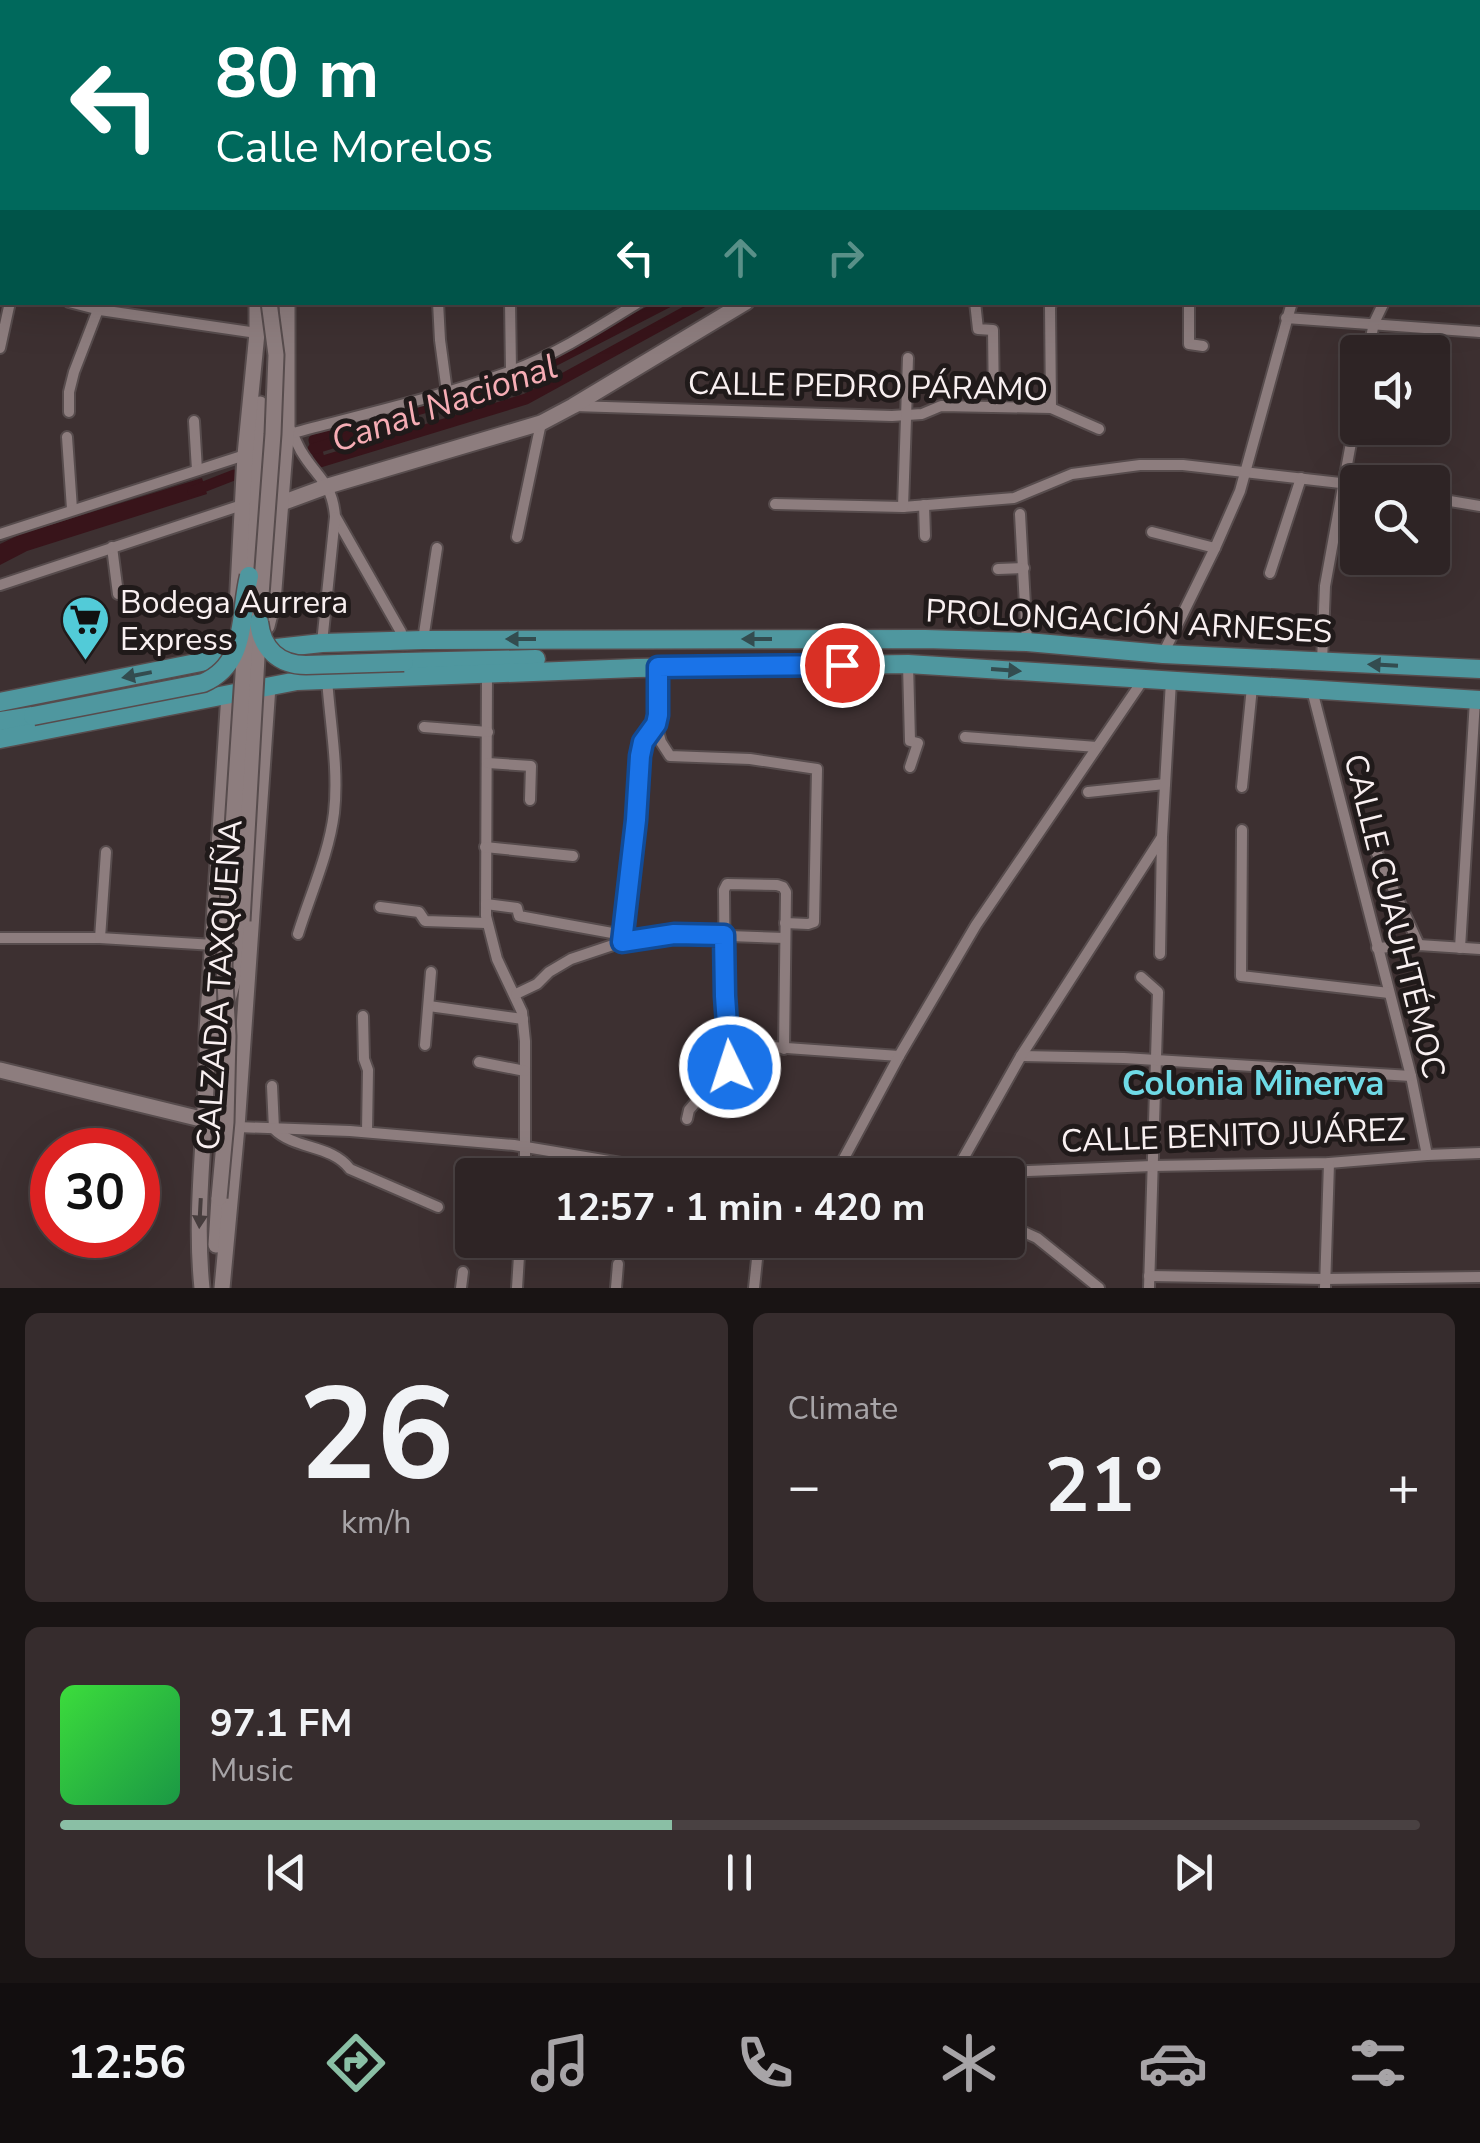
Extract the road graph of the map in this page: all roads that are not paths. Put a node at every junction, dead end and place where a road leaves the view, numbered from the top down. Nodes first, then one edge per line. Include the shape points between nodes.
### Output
1 (9, 305) edge
2 (258, 305) edge
3 (269, 305) edge
4 (277, 305) edge
5 (287, 305) edge
6 (438, 305) edge
7 (510, 305) edge
8 (633, 305) edge
9 (741, 305) edge
10 (974, 305) edge
11 (1051, 305) edge
12 (1189, 305) edge
13 (1291, 305) edge
14 (1383, 305) edge
15 (101, 306) edge
16 (130, 308) edge
17 (1286, 318) junction
18 (1374, 323) junction
19 (1480, 332) edge
20 (257, 333) junction
21 (1372, 335) edge
22 (1203, 346) dead end
23 (0, 348) edge
24 (908, 358) dead end
25 (511, 371) junction
26 (447, 392) junction
27 (573, 406) junction
28 (994, 406) junction
29 (1051, 408) junction
30 (69, 412) dead end
31 (904, 415) junction
32 (194, 421) dead end
33 (541, 422) junction
34 (290, 429) junction
35 (1099, 429) dead end
36 (67, 437) dead end
37 (245, 455) junction
38 (197, 470) junction
39 (1246, 472) junction
40 (1301, 478) junction
41 (1340, 482) edge
42 (328, 486) junction
43 (1340, 494) edge
44 (1450, 501) edge
45 (280, 504) junction
46 (775, 504) dead end
47 (924, 504) junction
48 (242, 505) junction
49 (1480, 506) edge
50 (903, 507) junction
51 (72, 509) junction
52 (1020, 514) dead end
53 (335, 516) junction
54 (1152, 532) dead end
55 (0, 534) edge
56 (925, 536) dead end
57 (517, 537) dead end
58 (112, 547) junction
59 (437, 548) dead end
60 (1215, 548) junction
61 (1024, 568) junction
62 (998, 570) dead end
63 (1270, 574) dead end
64 (249, 576) junction
65 (0, 584) edge
66 (118, 594) dead end
67 (238, 597) junction
68 (273, 602) junction
69 (259, 622) junction
70 (401, 632) dead end
71 (422, 640) junction
72 (1026, 642) junction
73 (322, 643) junction
74 (267, 649) junction
75 (1163, 654) junction
76 (232, 656) junction
77 (1322, 662) junction
78 (908, 664) junction
79 (658, 667) junction
80 (636, 668) junction
81 (1480, 669) edge
82 (487, 672) junction
83 (327, 679) junction
84 (1143, 680) junction
85 (1170, 681) junction
86 (268, 686) junction
87 (1252, 686) junction
88 (1312, 690) junction
89 (229, 694) junction
90 (1478, 700) edge
91 (0, 702) edge
92 (0, 721) edge
93 (656, 724) junction
94 (424, 728) dead end
95 (488, 732) junction
96 (965, 737) dead end
97 (0, 739) edge
98 (265, 739) junction
99 (226, 741) junction
100 (1098, 747) junction
101 (488, 763) junction
102 (910, 767) dead end
103 (1165, 784) junction
104 (1242, 787) dead end
105 (1088, 792) dead end
106 (530, 800) dead end
107 (1242, 830) dead end
108 (1162, 837) junction
109 (485, 847) junction
110 (1374, 847) dead end
111 (106, 852) dead end
112 (573, 856) dead end
113 (1465, 863) junction
114 (1480, 864) edge
115 (486, 904) junction
116 (380, 907) dead end
117 (486, 923) junction
118 (785, 923) junction
119 (298, 934) dead end
120 (724, 935) junction
121 (0, 938) edge
122 (100, 938) junction
123 (622, 938) junction
124 (785, 938) junction
125 (214, 945) junction
126 (1419, 945) junction
127 (1377, 948) junction
128 (1460, 948) junction
129 (1480, 950) edge
130 (1160, 954) dead end
131 (431, 972) dead end
132 (1140, 977) dead end
133 (1389, 993) junction
134 (516, 994) junction
135 (429, 1006) junction
136 (363, 1016) dead end
137 (523, 1019) junction
138 (424, 1044) dead end
139 (729, 1044) junction
140 (784, 1049) junction
141 (899, 1056) junction
142 (1021, 1056) junction
143 (1156, 1060) junction
144 (480, 1062) dead end
145 (0, 1070) edge
146 (525, 1071) junction
147 (1411, 1076) junction
148 (208, 1080) junction
149 (272, 1086) dead end
150 (687, 1119) dead end
151 (205, 1120) junction
152 (236, 1127) junction
153 (274, 1129) junction
154 (367, 1132) junction
155 (526, 1147) junction
156 (1426, 1154) junction
157 (1480, 1154) edge
158 (526, 1158) edge
159 (591, 1158) edge
160 (844, 1158) edge
161 (963, 1158) edge
162 (1330, 1163) junction
163 (1152, 1166) junction
164 (1025, 1171) edge
165 (438, 1207) dead end
166 (1025, 1233) edge
167 (519, 1258) edge
168 (757, 1258) edge
169 (618, 1264) dead end
170 (464, 1272) dead end
171 (1480, 1277) edge
172 (1149, 1282) edge
173 (1325, 1284) edge
174 (202, 1288) edge
175 (221, 1288) edge
176 (462, 1288) edge
177 (517, 1288) edge
178 (616, 1288) edge
179 (754, 1288) edge
180 (1098, 1288) edge

1 - 23 street
2 - 20 main road
3 - 69 main road, CALZADA TAXQUEÑA, bridge via 276,355
4 - 64 main road, CALZADA TAXQUEÑA via 265,351
5 - 34 main road
6 - 26 street
7 - 25 street
8 - 25 street
9 - 27 main road
10 - 28 street via 978,329 993,330
11 - 29 street
12 - 22 street via 1189,344
13 - 17 street
14 - 18 street
15 - 16 street
15 - 30 street via 74,372
16 - 20 street
17 - 18 street
17 - 39 street
18 - 19 street
18 - 21 street
20 - 37 main road
24 - 31 street
25 - 26 street
26 - 34 street
27 - 31 street, CALLE PEDRO PÁRAMO
27 - 33 main road
28 - 29 street, CALLE PEDRO PÁRAMO
28 - 31 street, CALLE PEDRO PÁRAMO via 941,406
29 - 35 street, CALLE PEDRO PÁRAMO
31 - 50 street
32 - 38 street
33 - 42 main road
33 - 57 street
34 - 42 street
34 - 45 main road
36 - 51 street
37 - 38 street
37 - 48 main road
38 - 51 street
39 - 40 street
39 - 47 street via 1183,465 1088,470 1014,498
39 - 60 street
40 - 41 street
40 - 63 street
42 - 45 main road
42 - 53 street
43 - 77 street via 1325,586
44 - 49 street
45 - 68 main road
46 - 50 street
47 - 50 street
47 - 56 street
48 - 58 street
48 - 67 main road
51 - 55 street
52 - 61 street
53 - 70 street
53 - 73 street
54 - 60 street
58 - 65 street
58 - 66 street
59 - 71 street
60 - 75 street
61 - 62 street
61 - 72 street
64 - 92 main road, bridge via 237,650 216,676
64 - 175 main road, CALZADA TAXQUEÑA, bridge via 224,965 226,1122 215,1262
67 - 68 main road via 253,611
67 - 76 main road
68 - 74 main road via 256,638
69 - 80 main road, bridge via 270,651 306,666 563,658
69 - 148 main road, CALZADA TAXQUEÑA, bridge via 237,966
72 -> 71 main road, PROLONGACIÓN ARNESES
71 - 73 main road, PROLONGACIÓN ARNESES
72 - 75 main road, PROLONGACIÓN ARNESES
73 - 74 main road, PROLONGACIÓN ARNESES
74 - 76 main road, PROLONGACIÓN ARNESES
75 - 77 main road, PROLONGACIÓN ARNESES
76 -> 91 main road, PROLONGACIÓN ARNESES
81 -> 77 main road, PROLONGACIÓN ARNESES
78 - 79 main road, PROLONGACIÓN ARNESES
78 -> 84 main road, PROLONGACIÓN ARNESES
78 - 102 street via 910,741 918,742
79 - 80 main road, PROLONGACIÓN ARNESES
79 - 93 street
80 - 82 main road, PROLONGACIÓN ARNESES
82 - 83 main road, PROLONGACIÓN ARNESES
82 - 95 street
83 - 86 main road, PROLONGACIÓN ARNESES
83 - 119 street via 334,815
84 - 85 main road, PROLONGACIÓN ARNESES
84 - 100 street
85 - 87 main road, PROLONGACIÓN ARNESES
85 - 103 street
86 - 89 main road, PROLONGACIÓN ARNESES
86 - 98 main road, CALZADA TAXQUEÑA
87 - 88 main road, PROLONGACIÓN ARNESES
87 - 104 street
88 - 90 main road, PROLONGACIÓN ARNESES
88 - 127 street, CALLE CUAUHTÉMOC
89 - 97 main road, PROLONGACIÓN ARNESES
89 - 99 main road, CALZADA TAXQUEÑA
90 - 113 street
93 - 118 street via 670,756 817,769 814,922
93 - 123 street via 640,756
94 - 95 street
95 - 101 street
96 - 100 street
98 - 99 main road via 256,726 242,723
98 - 152 main road, CALZADA TAXQUEÑA
99 - 125 main road, CALZADA TAXQUEÑA
100 - 141 street via 976,925
101 - 106 street via 530,766
101 - 109 street
103 - 105 street
103 - 108 street
107 - 133 street via 1241,976
108 - 130 street
108 - 142 street
109 - 112 street
109 - 115 street
110 - 126 street
111 - 122 street
113 - 114 street
113 - 128 street
115 - 117 street
115 - 123 street
116 - 117 street via 419,912 425,921
117 - 134 street
118 - 120 street via 783,886 726,884
118 - 124 street
120 - 123 street
120 - 124 street
120 - 139 street
121 - 122 street
122 - 125 street
123 - 134 street via 571,959
124 - 140 street
125 - 148 main road, CALZADA TAXQUEÑA
126 - 127 street
126 - 128 street
127 - 133 street, CALLE CUAUHTÉMOC
128 - 129 street
131 - 135 street
132 - 143 street via 1158,992
133 - 147 street, CALLE CUAUHTÉMOC
134 - 137 street
135 - 137 street
135 - 138 street
136 - 154 street
137 - 146 street
139 - 140 street
139 - 150 street via 732,1089 725,1098 700,1097
140 - 141 street
141 - 160 street
142 - 143 street
142 - 161 street
143 - 147 street
143 - 163 street
144 - 146 street
145 - 151 main road
146 - 155 street
147 - 156 street, CALLE CUAUHTÉMOC
148 - 151 main road, CALZADA TAXQUEÑA
149 - 153 street
151 -> 174 main road, CALZADA TAXQUEÑA
152 - 153 street
152 - 175 main road, CALZADA TAXQUEÑA
153 - 154 street
153 - 165 street
154 - 155 street
155 - 158 street
155 - 159 street
156 - 157 street, CALLE BENITO JUÁREZ
156 - 162 street, CALLE BENITO JUÁREZ
162 - 163 street, CALLE BENITO JUÁREZ
162 - 173 street
163 - 164 street, CALLE BENITO JUÁREZ
163 - 172 street
166 - 180 street
167 - 177 street
168 - 179 street
169 - 178 street
170 - 176 street
171 - 173 street
172 - 173 street

